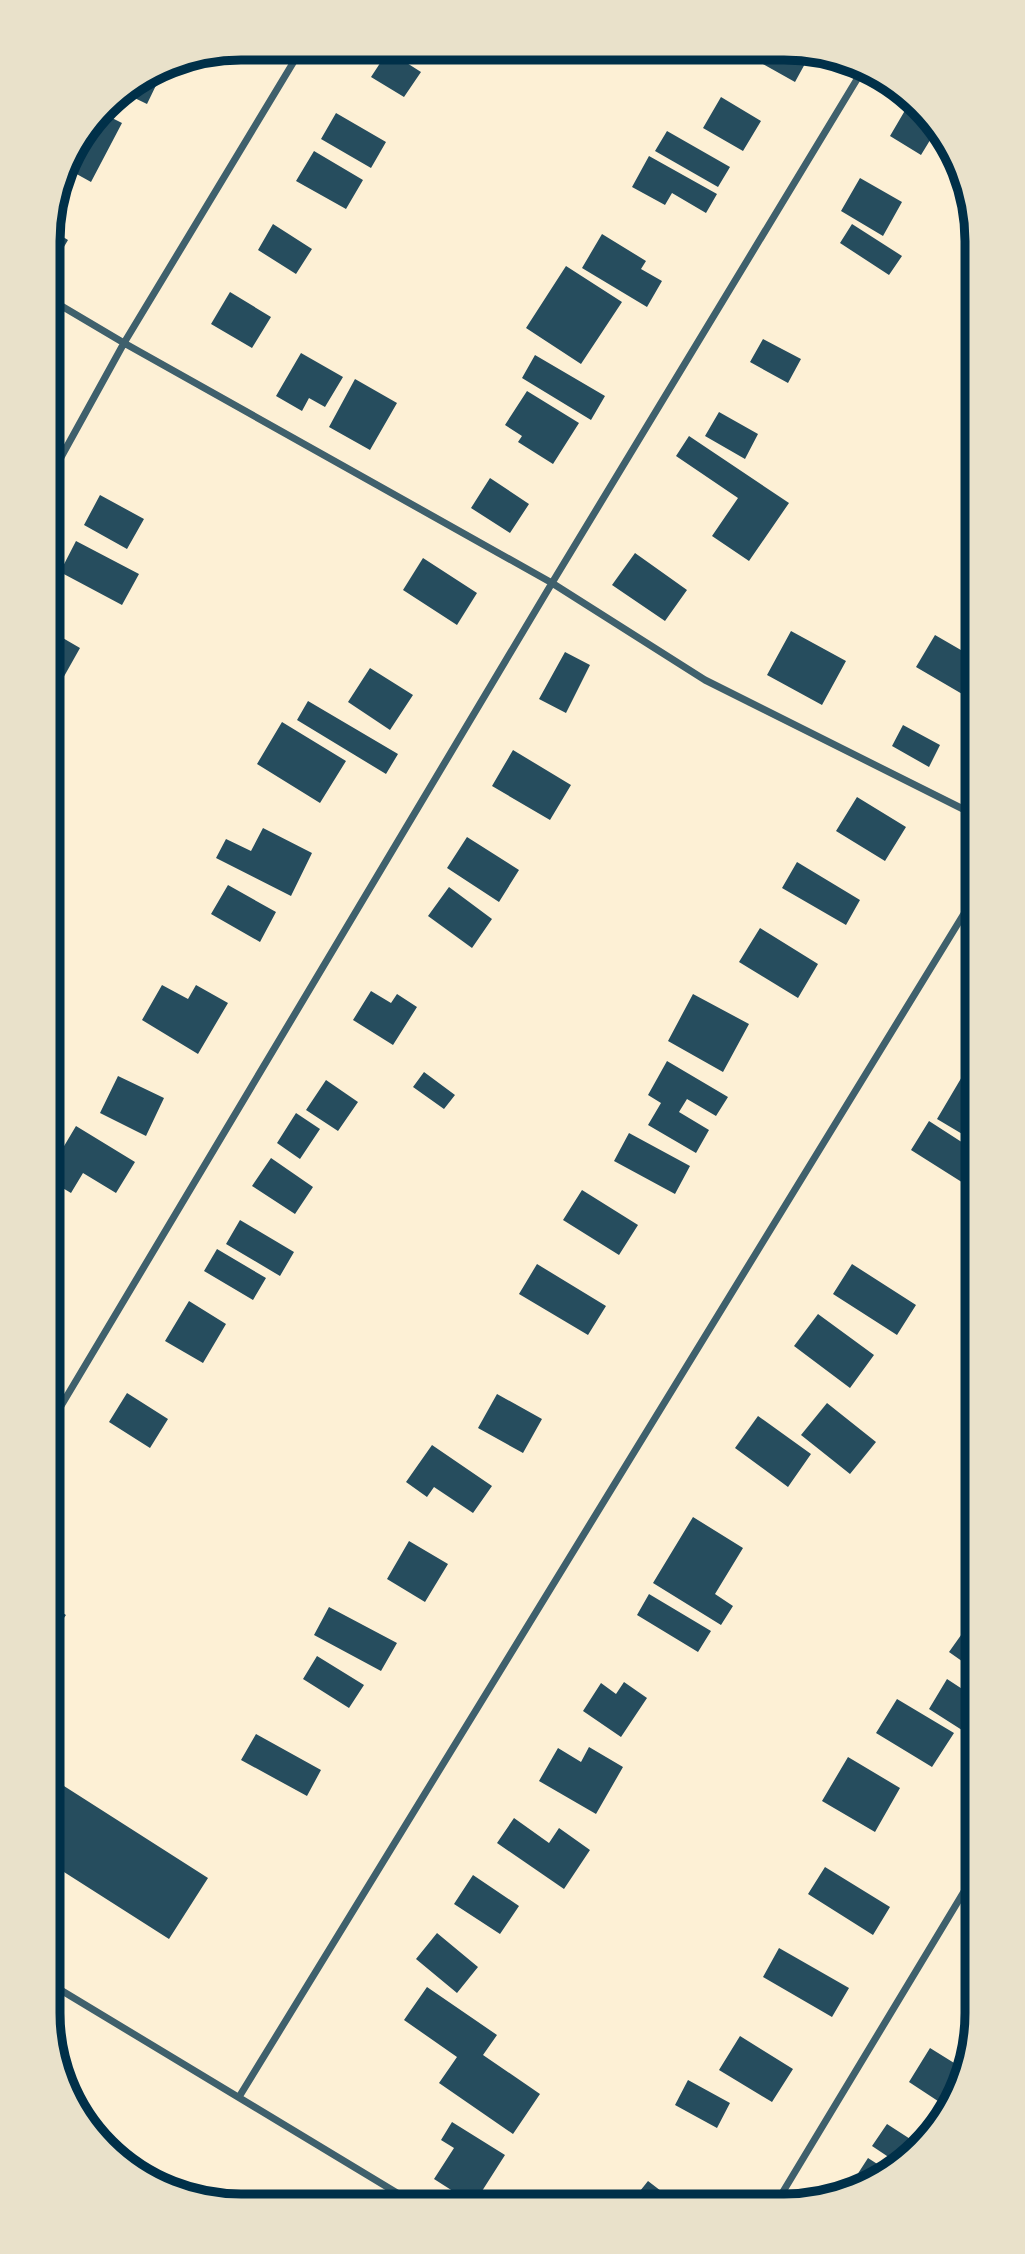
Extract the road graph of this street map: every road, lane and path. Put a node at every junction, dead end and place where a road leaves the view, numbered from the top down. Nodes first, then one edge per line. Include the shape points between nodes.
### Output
1 (295, 60) edge
2 (859, 76) edge
3 (60, 305) edge
4 (124, 344) junction
5 (60, 458) edge
6 (552, 583) junction
7 (965, 810) edge
8 (965, 914) edge
9 (60, 1408) edge
10 (965, 1890) edge
11 (60, 1990) edge
12 (239, 2098) junction
13 (399, 2194) edge
14 (782, 2194) edge

1 - 4 street
2 - 6 street
3 - 4 street
4 - 5 street
4 - 6 street
6 - 7 street via 705,680
6 - 9 street
8 - 12 street
10 - 14 street
11 - 12 street
12 - 13 street

